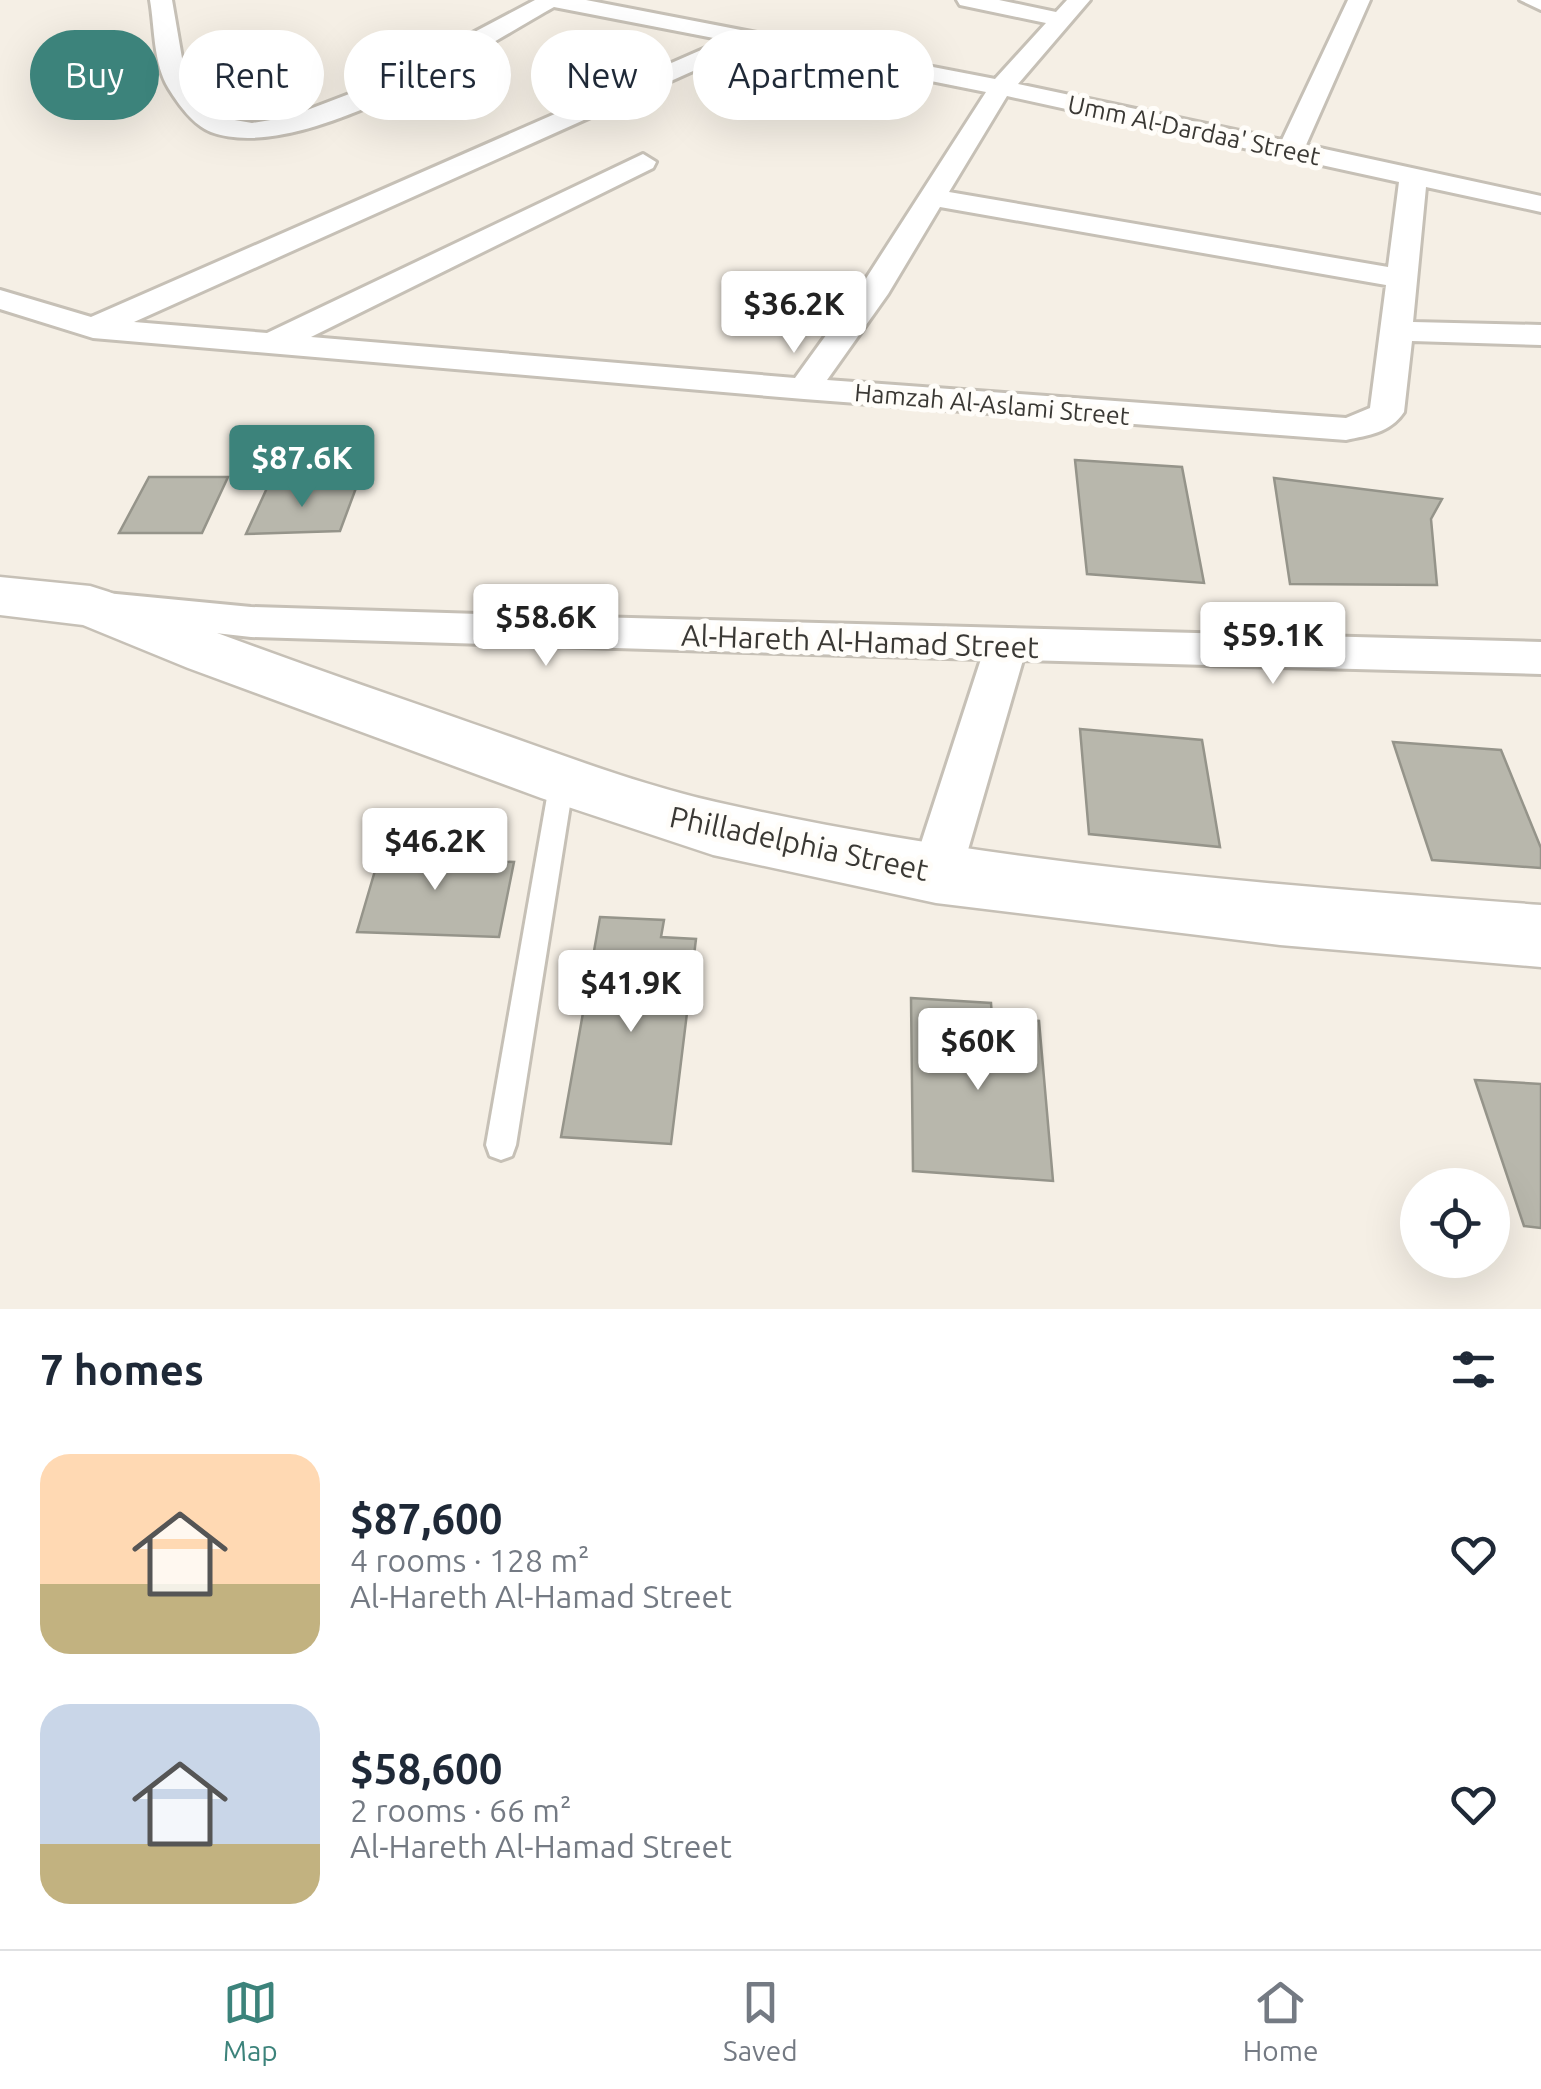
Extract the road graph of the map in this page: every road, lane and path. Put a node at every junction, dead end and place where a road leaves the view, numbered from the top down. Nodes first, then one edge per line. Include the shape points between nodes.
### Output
1 (160, 0) edge
2 (552, 0) edge
3 (640, 0) edge
4 (968, 0) edge
5 (1360, 0) edge
6 (1532, 0) edge
7 (1541, 3) edge
8 (1071, 10) edge
9 (615, 13) junction
10 (701, 30) edge
11 (693, 62) edge
12 (934, 77) edge
13 (999, 90) junction
14 (1291, 150) junction
15 (643, 162) dead end
16 (1414, 175) junction
17 (930, 197) junction
18 (1541, 204) edge
19 (1399, 278) junction
20 (0, 299) edge
21 (93, 328) junction
22 (1398, 330) junction
23 (1541, 336) edge
24 (276, 341) junction
25 (804, 389) junction
26 (0, 596) edge
27 (90, 606) junction
28 (1006, 646) junction
29 (1541, 658) edge
30 (562, 780) junction
31 (936, 874) junction
32 (1541, 936) edge
33 (501, 1145) dead end

1 - 2 street via 177,82 210,120 250,130 300,124 348,106
2 - 9 street, Umm Al-Dardaa' Street
3 - 9 street
4 - 8 street
5 - 14 street
6 - 7 street
8 - 13 street
9 - 10 street, Umm Al-Dardaa' Street
11 - 21 street
12 - 13 street, Umm Al-Dardaa' Street
13 - 14 street, Umm Al-Dardaa' Street
13 - 17 street
14 - 16 street, Umm Al-Dardaa' Street
15 - 24 street
16 - 18 street, Umm Al-Dardaa' Street
16 - 19 street, Hamzah Al-Aslami Street
17 - 19 street
17 - 25 street
19 - 22 street, Hamzah Al-Aslami Street
20 - 21 street, Hamzah Al-Aslami Street
21 - 24 street, Hamzah Al-Aslami Street
22 - 23 street
22 - 25 street, Hamzah Al-Aslami Street via 1387,412 1346,429
24 - 25 street, Hamzah Al-Aslami Street
26 - 27 street, Al-Hareth Al-Hamad Street
27 - 28 street, Al-Hareth Al-Hamad Street via 251,622
27 - 30 street, Philladelphia Street
28 - 29 street, Al-Hareth Al-Hamad Street
28 - 31 street
30 - 31 street, Philladelphia Street via 713,828
30 - 33 lane
31 - 32 street, Philladelphia Street via 1280,915

